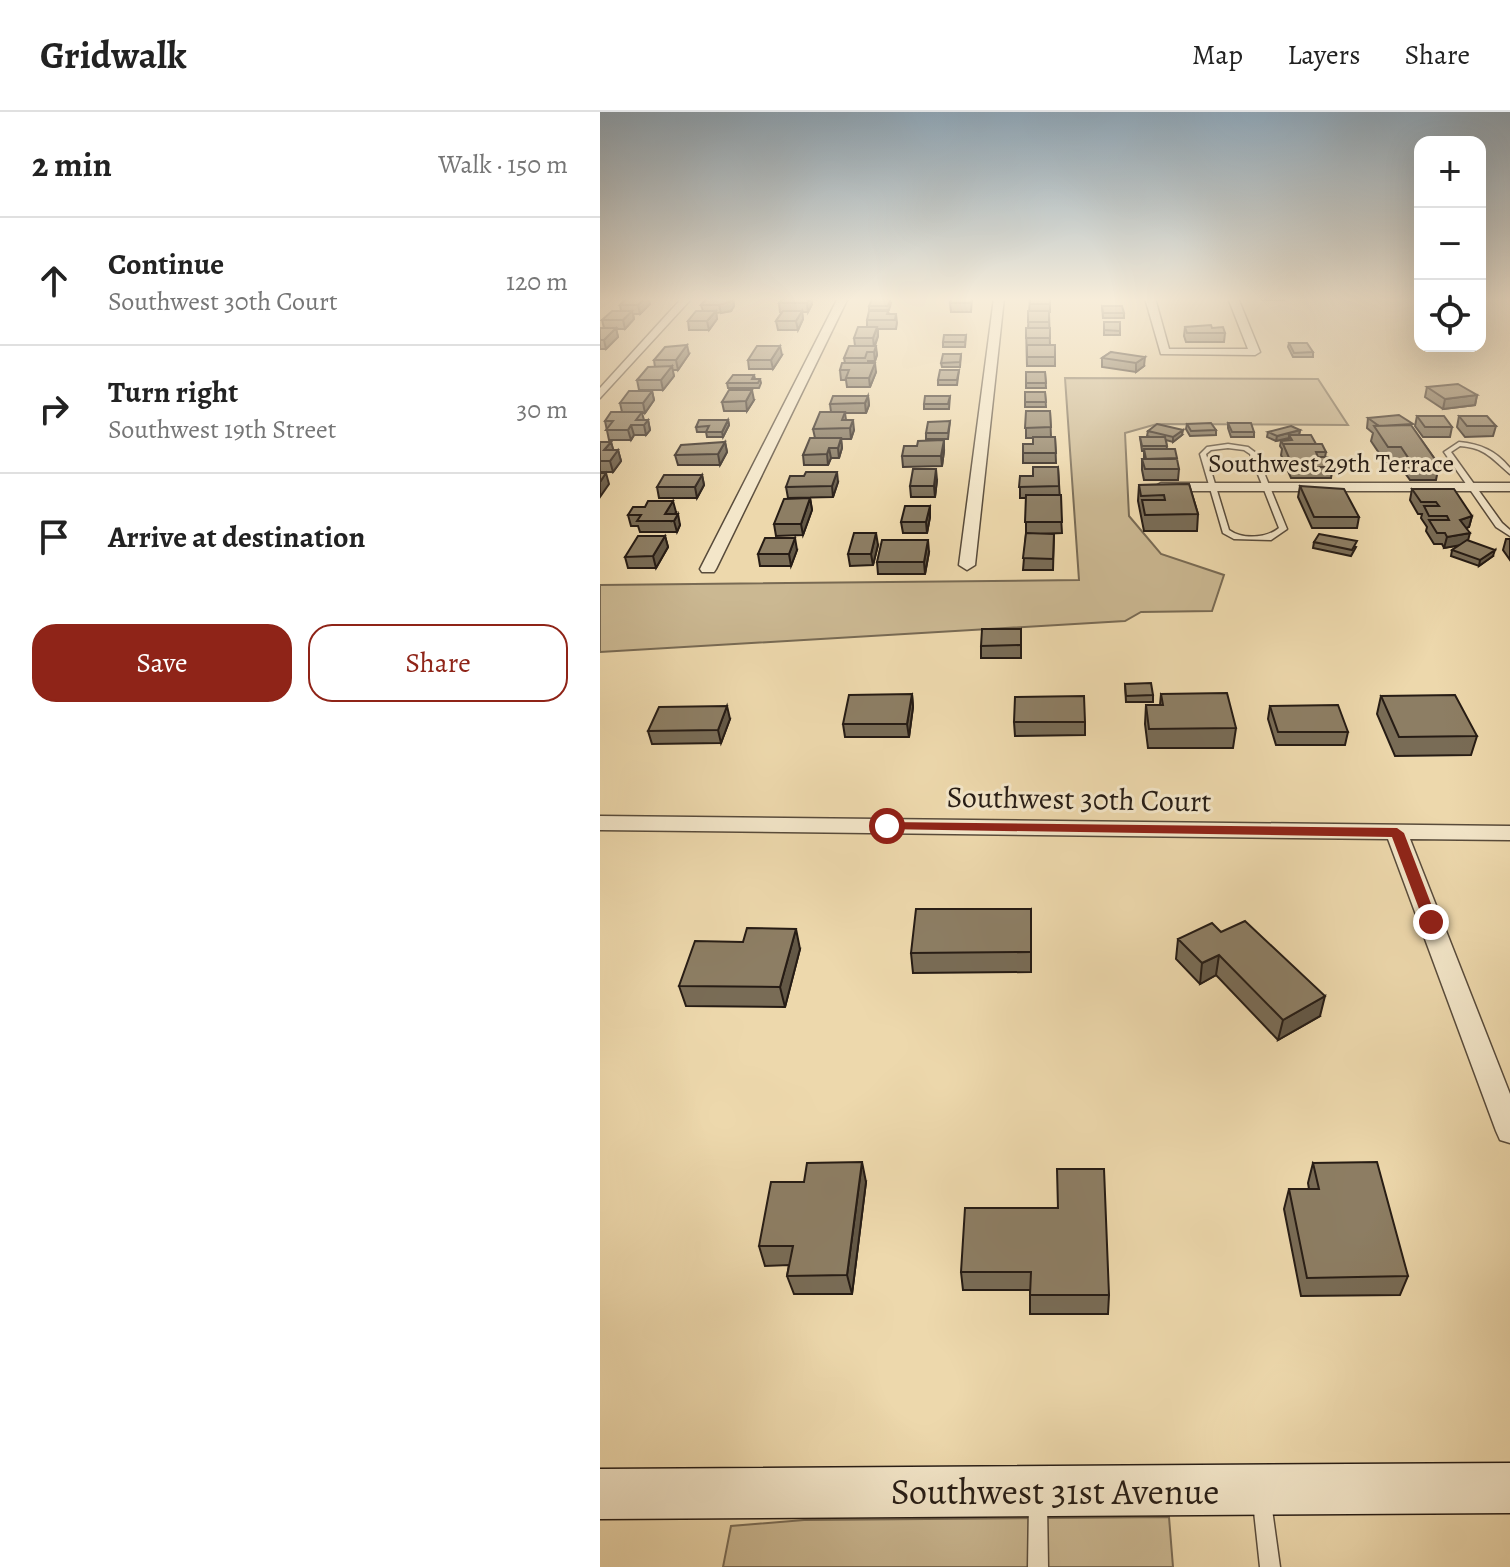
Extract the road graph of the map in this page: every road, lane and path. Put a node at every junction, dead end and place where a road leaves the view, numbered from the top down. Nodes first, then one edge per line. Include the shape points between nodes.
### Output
1 (626, 366) edge
2 (809, 366) edge
3 (991, 366) edge
4 (600, 395) edge
5 (1510, 472) edge
6 (1151, 487) edge
7 (1213, 487) junction
8 (1268, 487) junction
9 (1471, 487) junction
10 (1510, 487) edge
11 (1510, 534) edge
12 (967, 565) dead end
13 (708, 569) dead end
14 (600, 823) edge
15 (1397, 833) junction
16 (1510, 833) edge
17 (1510, 1131) edge
18 (1510, 1488) edge
19 (1260, 1489) junction
20 (1038, 1490) junction
21 (600, 1494) edge
22 (1038, 1567) edge
23 (1270, 1567) edge

1 - 4 street
2 - 13 street
3 - 12 street
5 - 9 lane via 1489,450 1469,444 1452,447 1447,452
6 - 7 street, Southwest 29th Terrace
7 - 8 street, Southwest 29th Terrace
7 - 8 lane via 1203,454 1228,446 1253,453
7 - 8 lane via 1226,531 1250,539 1271,538 1283,529
8 - 9 street, Southwest 29th Terrace
9 - 10 street, Southwest 29th Terrace
9 - 11 lane
14 - 15 street, Southwest 30th Court
15 - 16 street, Southwest 30th Court
15 - 17 street
18 - 19 street, Southwest 31st Avenue
19 - 20 street, Southwest 31st Avenue
19 - 23 lane
20 - 21 street, Southwest 31st Avenue
20 - 22 lane

